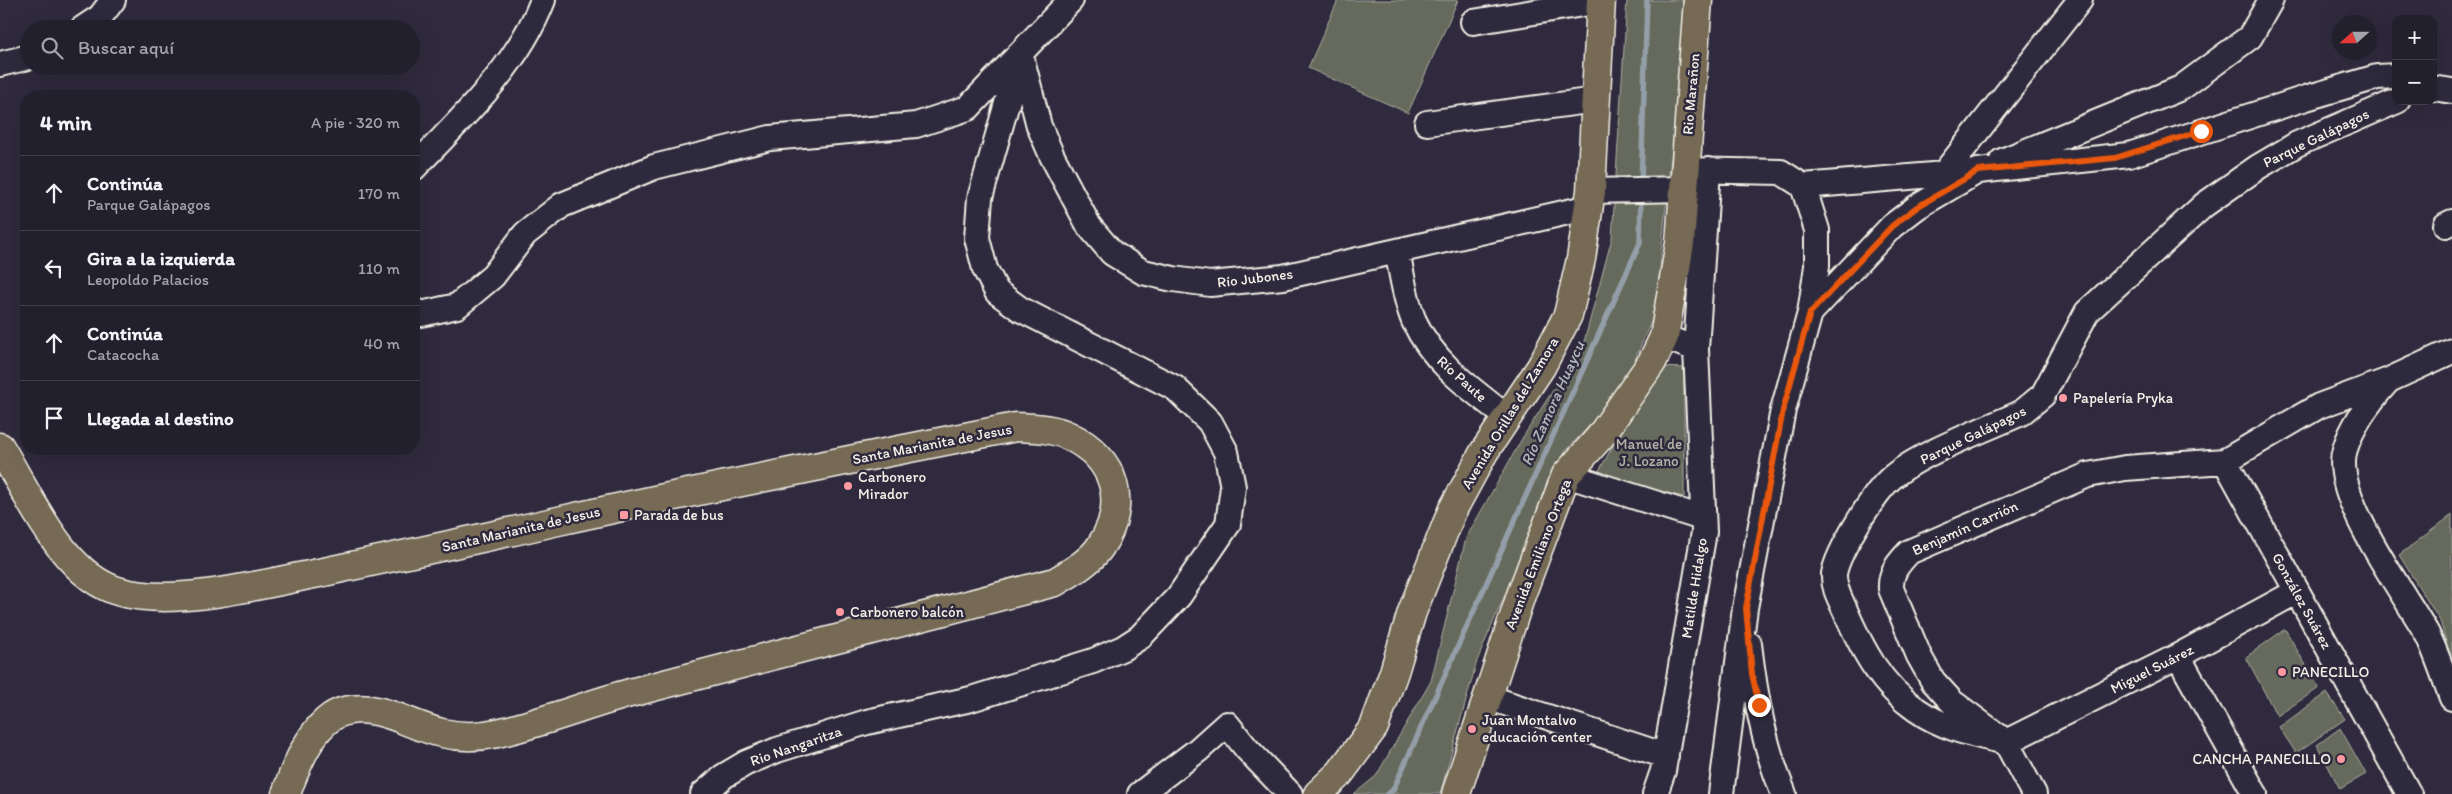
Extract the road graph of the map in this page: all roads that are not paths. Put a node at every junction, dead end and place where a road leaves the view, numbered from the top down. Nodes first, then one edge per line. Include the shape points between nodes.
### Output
1 (113, 0) edge
2 (543, 0) edge
3 (1071, 0) edge
4 (1601, 0) edge
5 (1698, 0) edge
6 (2080, 0) edge
7 (2271, 0) edge
8 (96, 20) edge
9 (1473, 22) dead end
10 (1020, 54) junction
11 (20, 59) edge
12 (0, 64) edge
13 (2392, 76) edge
14 (2437, 89) edge
15 (2452, 91) edge
16 (1596, 100) junction
17 (2392, 103) edge
18 (1427, 123) dead end
19 (420, 162) edge
20 (1978, 171) junction
21 (1692, 176) junction
22 (1942, 176) junction
23 (1803, 186) junction
24 (1590, 199) junction
25 (1397, 251) junction
26 (420, 313) edge
27 (1810, 313) junction
28 (1664, 337) junction
29 (1696, 349) junction
30 (2452, 351) edge
31 (2389, 380) junction
32 (1507, 417) junction
33 (0, 447) edge
34 (2225, 461) junction
35 (1566, 475) junction
36 (1702, 518) junction
37 (2296, 592) junction
38 (1746, 608) junction
39 (2178, 656) junction
40 (1487, 697) junction
41 (2452, 698) edge
42 (2006, 742) junction
43 (1666, 756) junction
44 (286, 794) edge
45 (703, 794) edge
46 (1140, 794) edge
47 (1290, 794) edge
48 (1318, 794) edge
49 (1456, 794) edge
50 (1655, 794) edge
51 (1721, 794) edge
52 (1784, 794) edge
53 (2034, 794) edge
54 (2255, 794) edge
55 (2410, 794) edge

1 - 8 street
2 - 19 street via 533,26 481,98
3 - 10 street
4 - 9 street
4 - 16 main road, Avenida Orillas del Zamora
5 - 21 main road, Rio Marañon
6 - 22 street
7 - 20 street via 2250,37 2181,88
10 - 25 street, Río Jubones via 1039,126 1089,226 1112,253 1143,272 1210,284 1243,282 1282,277
10 - 26 street via 968,108 916,125 770,138 654,167 562,205 525,234 493,276 457,306
10 - 45 street, Rio Nangaritza via 980,198 977,238 985,269 997,292 1020,310 1175,388 1210,422 1226,452 1233,486 1228,524 1179,596 1140,637 1123,648 1093,661 971,699 867,722 777,750 739,768
11 - 12 street
13 - 20 street via 2377,77 2306,98 2129,155
14 - 15 street
16 - 18 street
16 - 24 main road, Avenida Orillas del Zamora
17 - 42 street, Parque Galápagos via 2298,144 2258,167 2204,206 2087,312 2043,395 2035,404 1922,459 1891,479 1878,492 1838,559 1834,576 1837,592 1863,651 1895,693 1918,711 1952,729
20 - 22 street
20 - 27 street via 1892,226
21 - 23 street, Río Jubones via 1781,172
21 - 24 street, Río Jubones
21 - 28 main road, Avenida Emiliano Ortega
21 - 29 street, Matilde Hidalgo
22 - 23 street
23 - 27 street via 1817,230 1819,248
24 - 25 street, Río Jubones
24 - 32 main road, Avenida Orillas del Zamora via 1568,315 1541,367
25 - 32 street, Río Paute via 1404,290 1428,347 1458,379
27 - 38 street via 1783,410
28 - 29 street
28 - 35 main road, Avenida Emiliano Ortega via 1652,362 1600,437
29 - 36 street, Matilde Hidalgo
30 - 31 street
31 - 34 street via 2319,406
31 - 41 street via 2367,405 2344,450 2343,470 2348,493 2359,518 2426,633
32 - 48 main road, Avenida Orillas del Zamora via 1452,510 1412,612 1374,727 1340,773
33 - 44 main road, Santa Marianita de Jesus via 59,547 87,575 119,592 154,598 179,598 278,581 702,488 1016,427 1042,428 1068,435 1090,448 1108,467 1116,495 1114,519 1100,548 1055,582 603,700 497,733 472,736 442,733 370,709 343,711 324,724 298,760
34 - 37 street, González Suárez
34 - 42 street, Benjamín Carrión via 2124,468 2088,475 1918,547 1909,552 1894,570 1890,579 1891,589 1933,682 1952,702
35 - 36 street
35 - 40 main road, Avenida Emiliano Ortega
36 - 43 street, Matilde Hidalgo via 1704,532
37 - 39 street, Miguel Suárez
37 - 55 street, González Suárez
38 - 51 street
38 - 52 street via 1752,674 1770,760
39 - 42 street, Miguel Suárez
39 - 54 street
40 - 43 street
40 - 49 main road, Avenida Emiliano Ortega
42 - 53 street
43 - 50 street, Matilde Hidalgo
46 - 47 street via 1227,724

